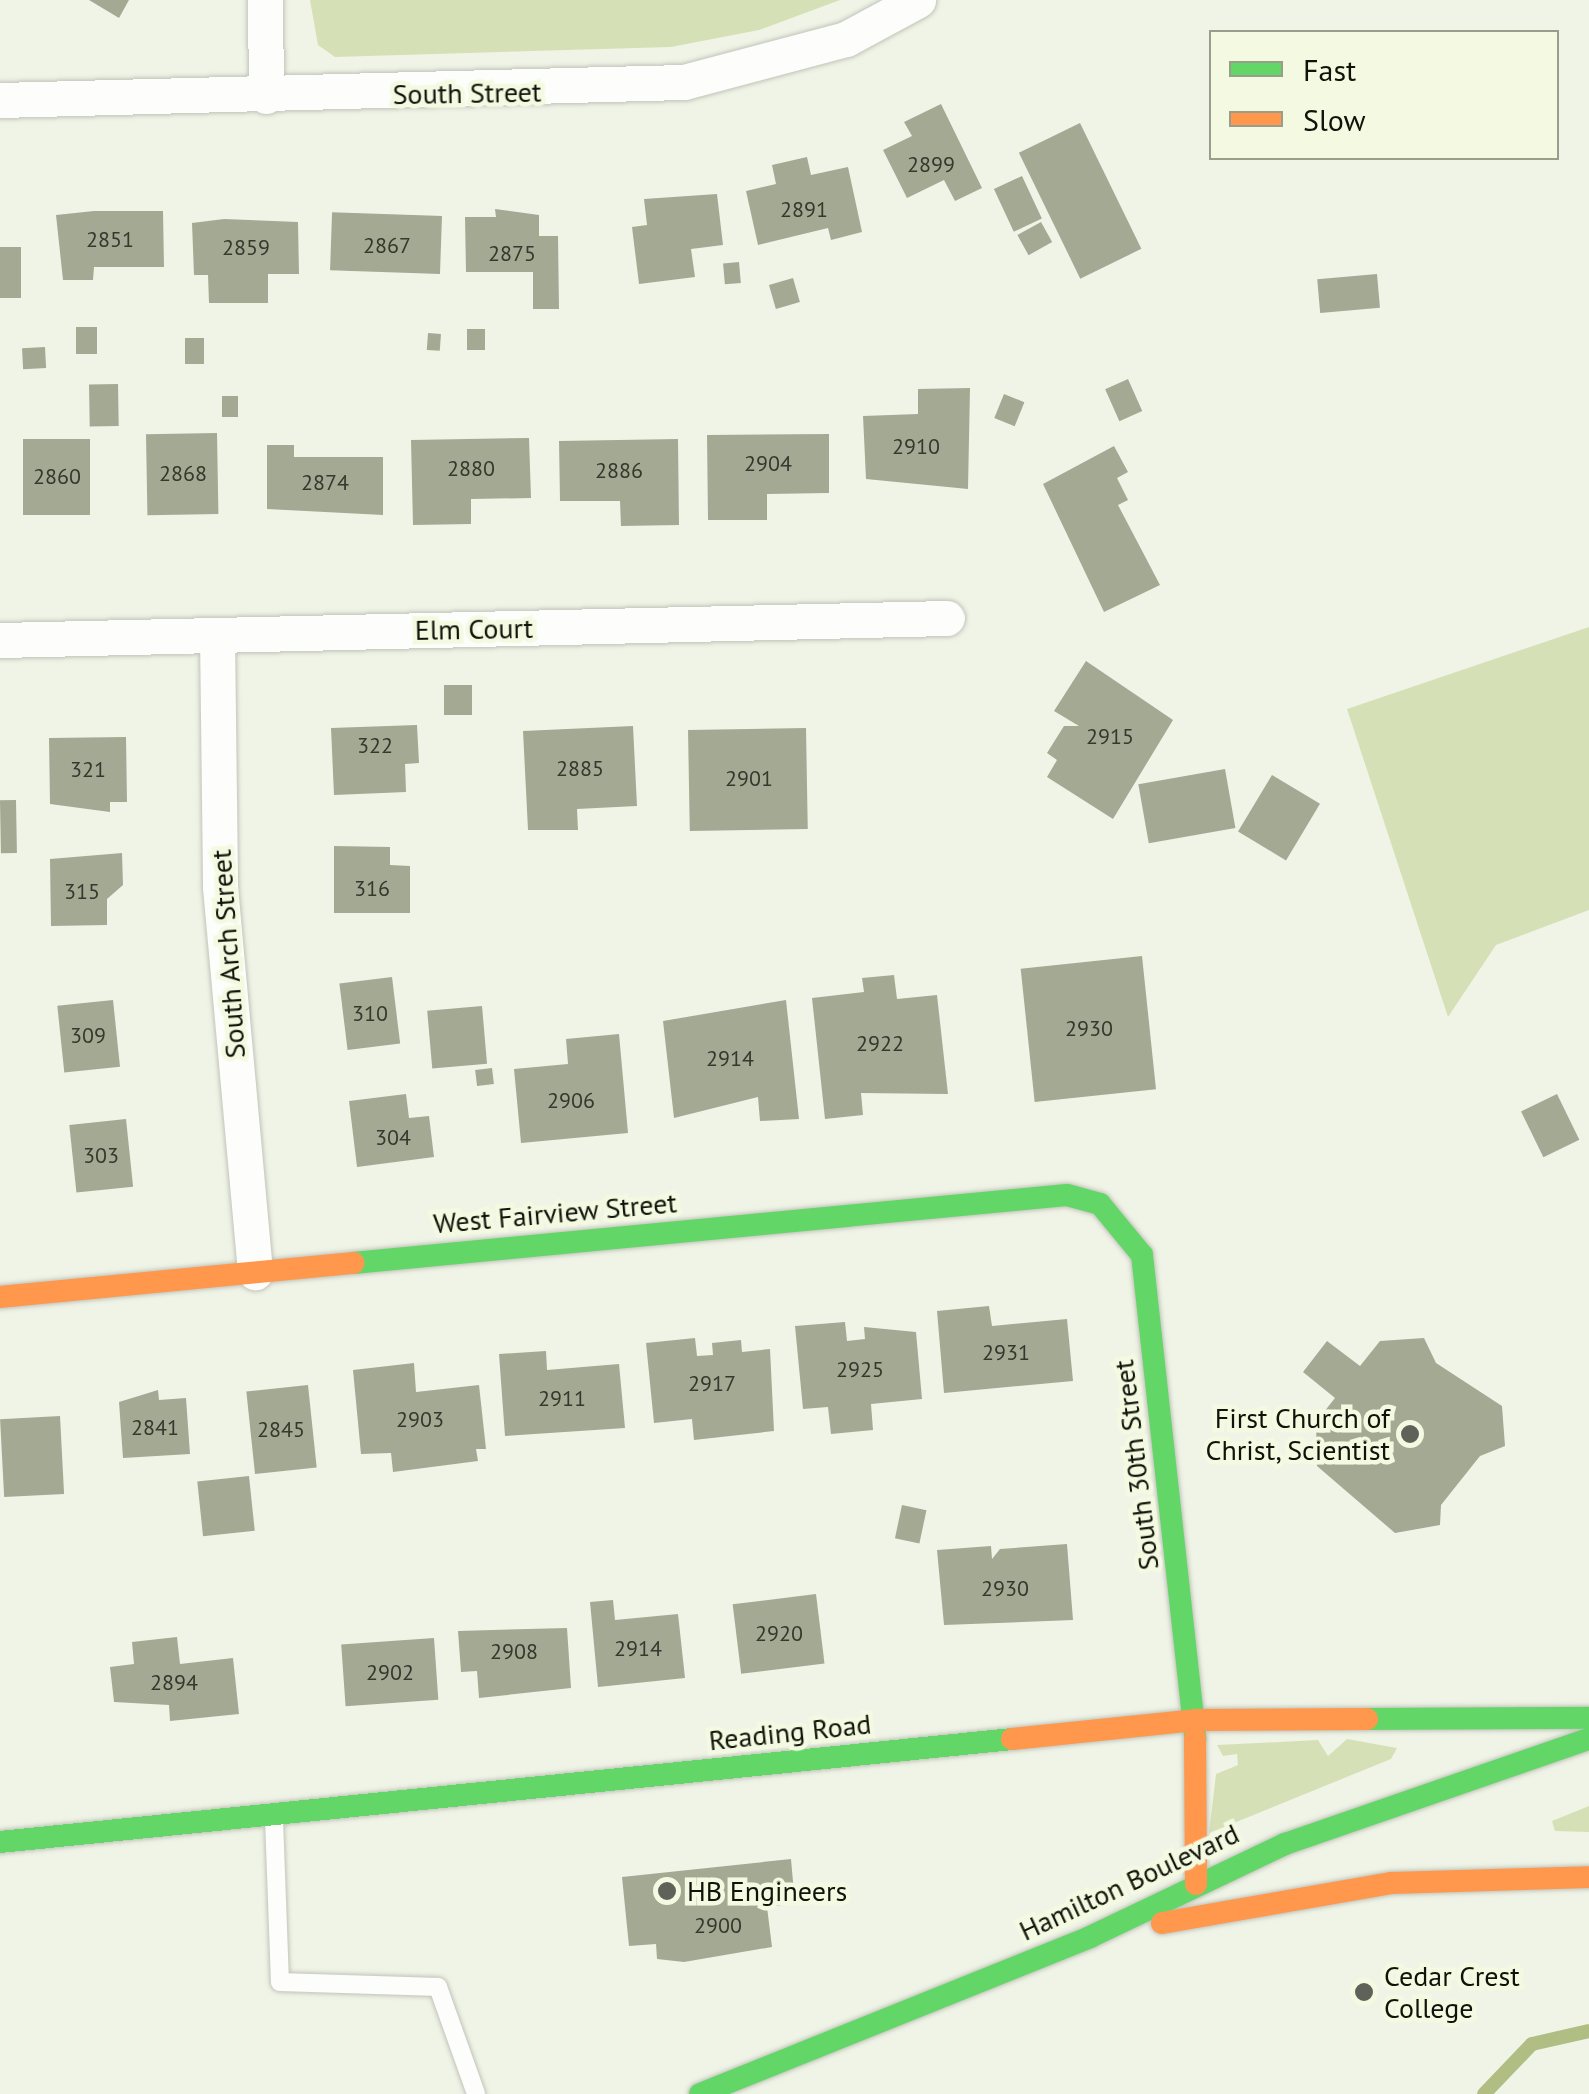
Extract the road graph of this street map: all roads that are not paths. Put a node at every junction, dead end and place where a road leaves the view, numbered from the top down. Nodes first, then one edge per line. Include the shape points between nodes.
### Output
1 (265, 0) edge
2 (918, 0) edge
3 (266, 96) junction
4 (0, 100) edge
5 (947, 618) dead end
6 (217, 635) junction
7 (0, 640) edge
8 (1112, 1213) joint
9 (255, 1272) junction
10 (0, 1297) edge
11 (1589, 1718) edge
12 (1195, 1720) junction
13 (1589, 1739) edge
14 (274, 1814) junction
15 (0, 1842) edge
16 (1589, 1877) edge
17 (1196, 1884) junction
18 (1090, 1937) junction
19 (476, 2094) edge
20 (700, 2094) edge

1 - 3 street
2 - 3 street, South Street via 846,39 684,82
3 - 4 street, South Street
5 - 6 street, Elm Court
6 - 7 street, Elm Court
6 - 9 street, South Arch Street via 220,887
8 - 9 street, West Fairview Street via 1067,1195
8 - 12 street, South 30th Street via 1142,1255
9 - 10 street, West Fairview Street
11 - 12 street, Reading Road
12 - 14 street, Reading Road
12 - 17 street, South 30th Street
13 - 17 street, Hamilton Boulevard via 1418,1792
14 - 15 street, Reading Road
14 - 19 lane via 280,1982 438,1987
16 - 18 street via 1391,1883
17 - 18 street, Hamilton Boulevard
18 - 20 street, Hamilton Boulevard

